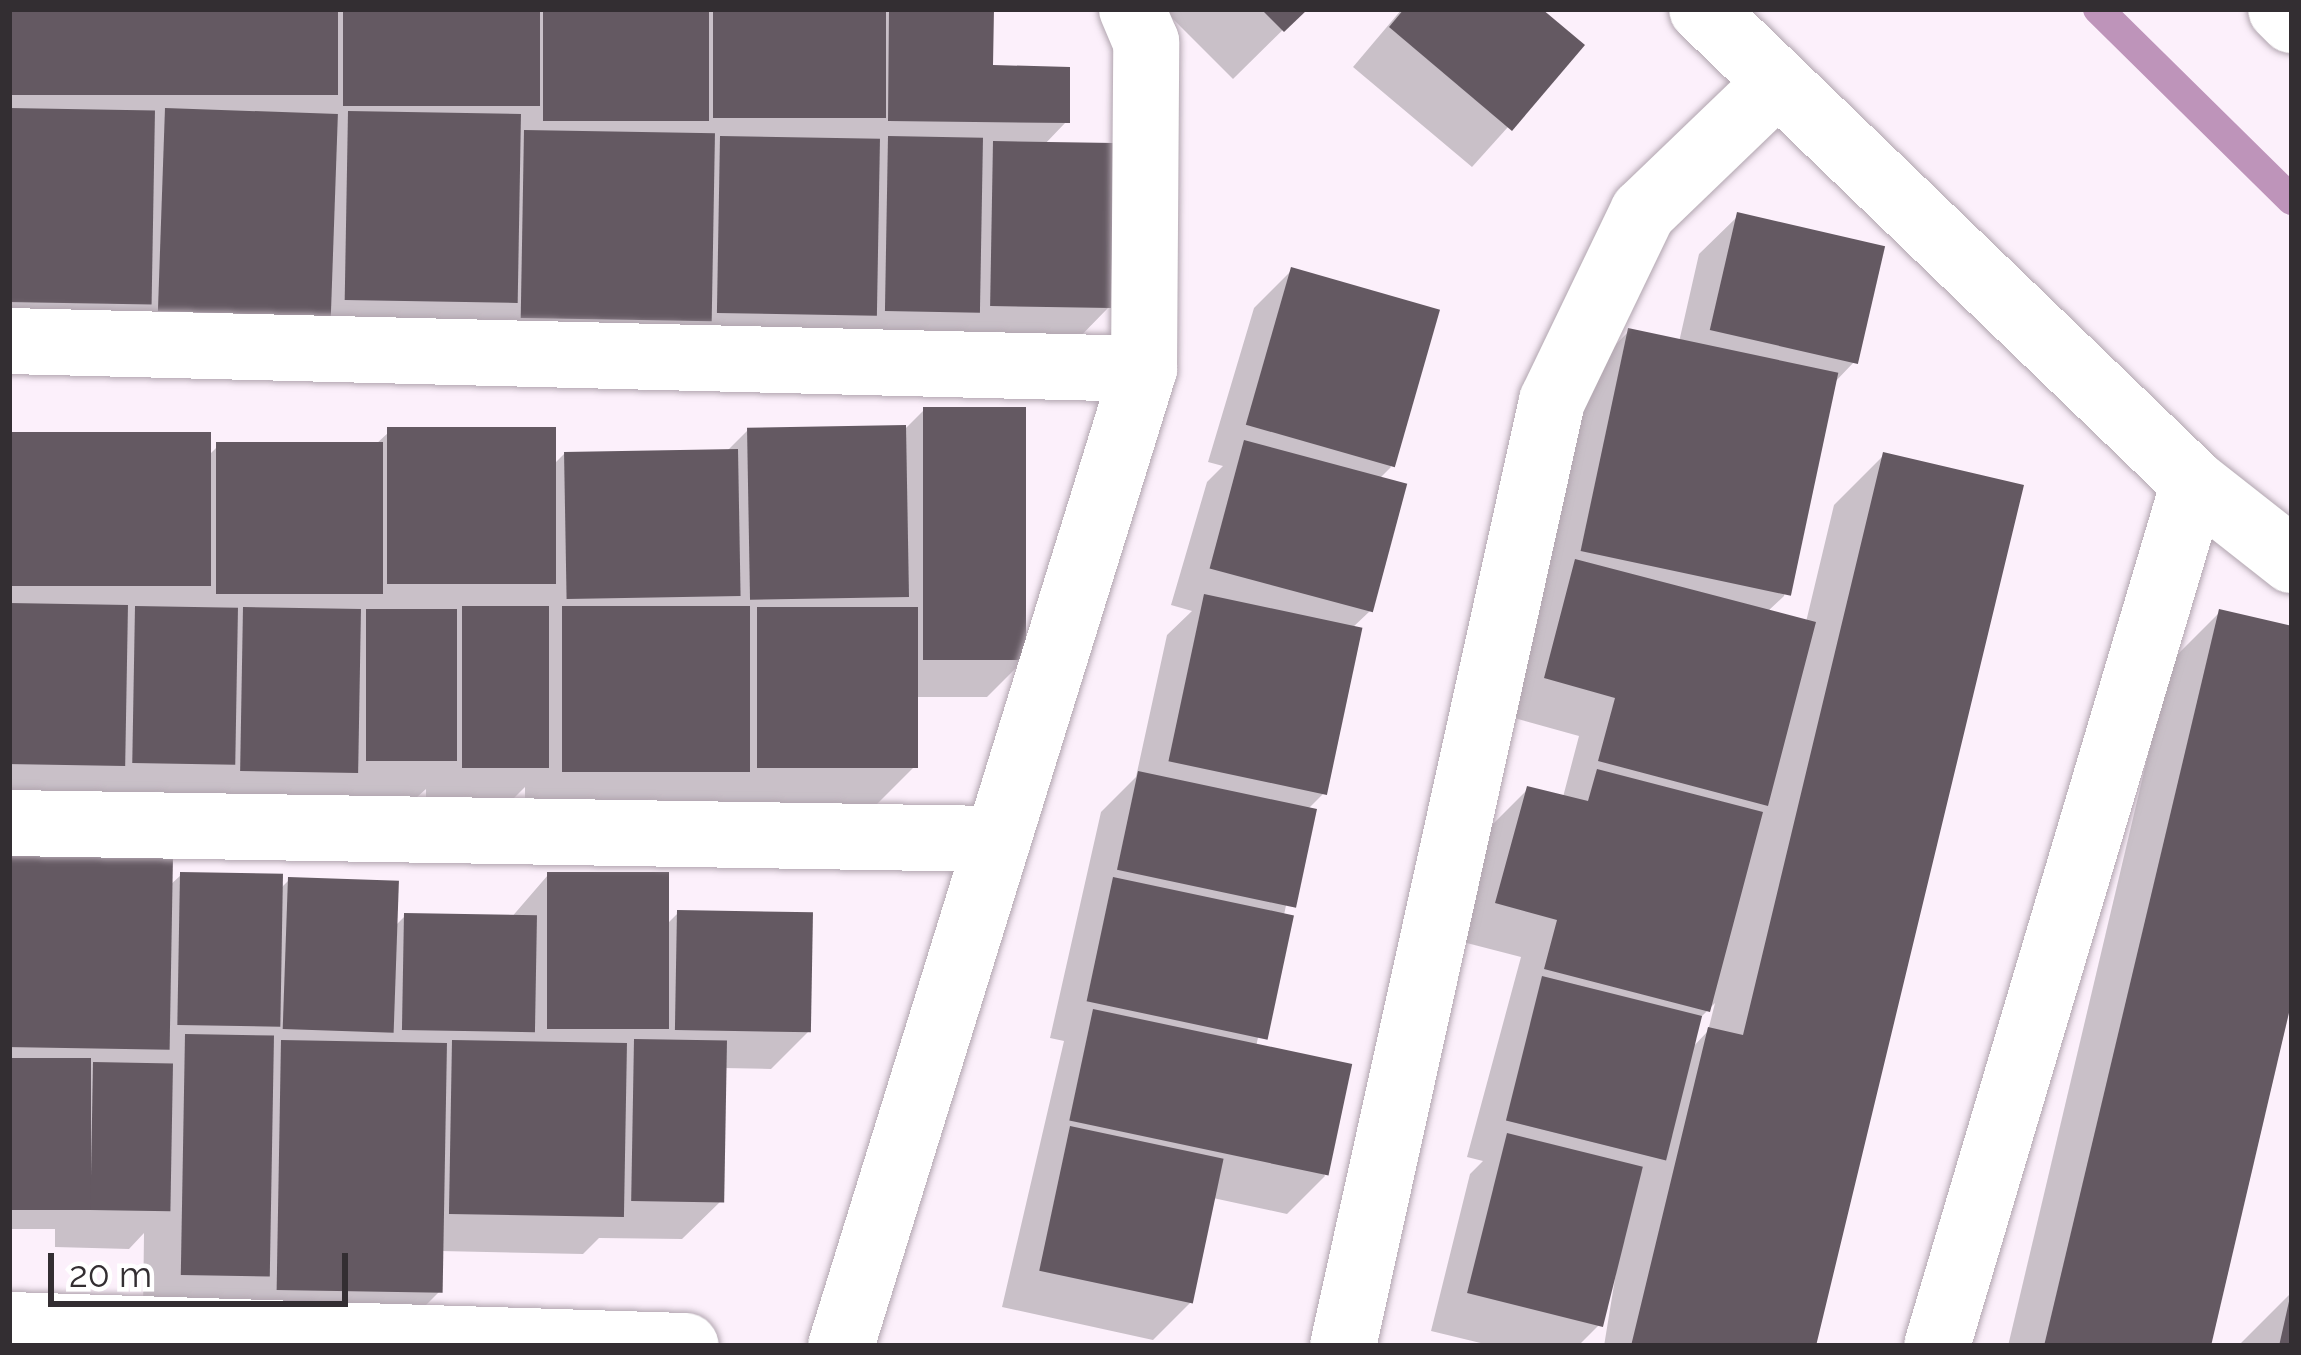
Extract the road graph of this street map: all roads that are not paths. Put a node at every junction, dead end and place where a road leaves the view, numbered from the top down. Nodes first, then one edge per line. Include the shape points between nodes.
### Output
1 (1132, 9) edge
2 (1702, 9) edge
3 (2281, 9) edge
4 (2292, 20) edge
5 (1775, 85) junction
6 (9, 341) edge
7 (1144, 369) junction
8 (2194, 483) junction
9 (2292, 560) edge
10 (9, 823) edge
11 (998, 838) junction
12 (9, 1324) edge
13 (686, 1346) edge
14 (842, 1346) edge
15 (1343, 1346) edge
16 (1937, 1346) edge

1 - 7 street via 1146,42
2 - 5 street
3 - 4 street
5 - 8 street
5 - 15 street via 1643,212 1552,400
6 - 7 street
7 - 11 street
8 - 9 street
8 - 16 street
10 - 11 street
11 - 14 street
12 - 13 street

